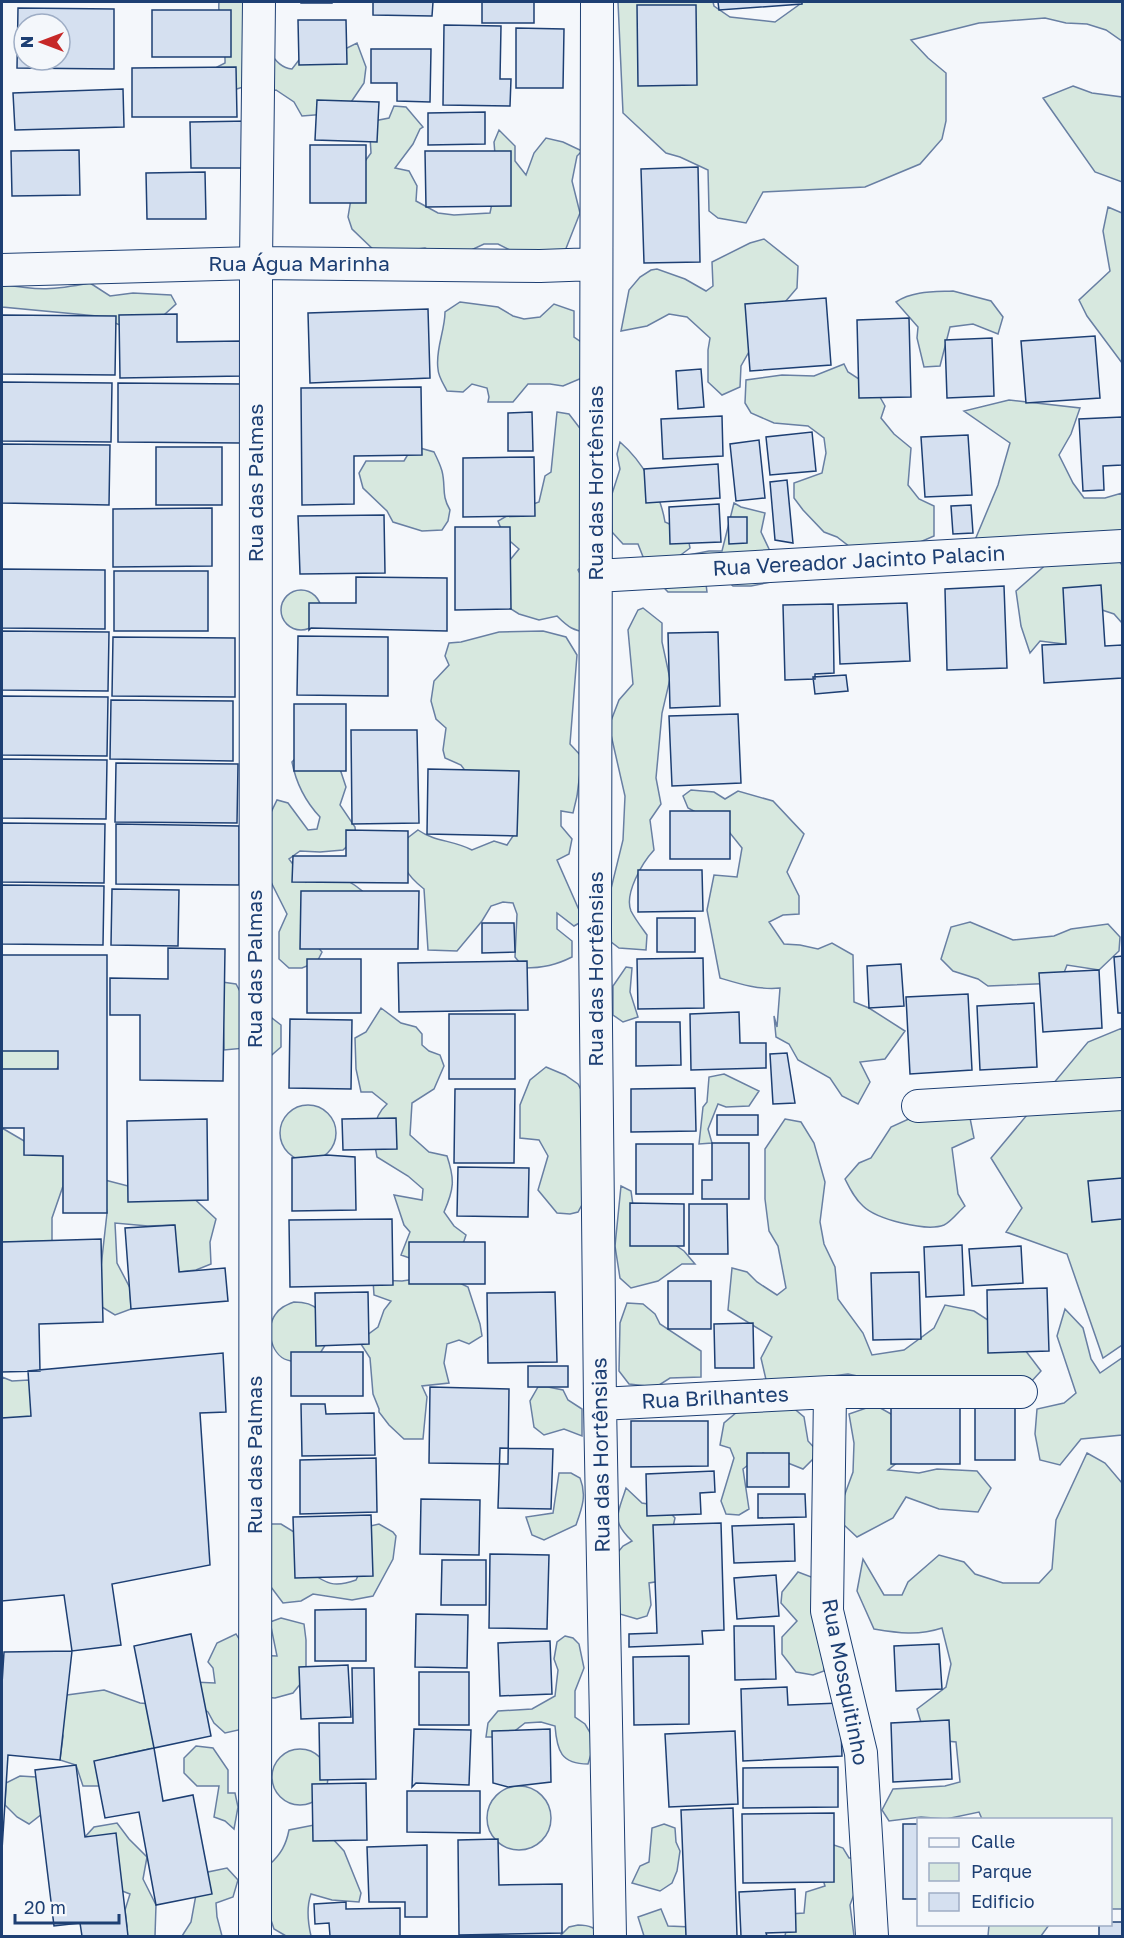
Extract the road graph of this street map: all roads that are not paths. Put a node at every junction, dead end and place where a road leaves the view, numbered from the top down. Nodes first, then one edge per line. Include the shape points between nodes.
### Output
1 (259, 2) edge
2 (597, 2) edge
3 (256, 263) junction
4 (596, 264) junction
5 (2, 270) edge
6 (1122, 546) edge
7 (596, 576) junction
8 (1122, 1094) edge
9 (918, 1106) dead end
10 (830, 1392) junction
11 (1021, 1392) dead end
12 (600, 1404) junction
13 (255, 1936) edge
14 (610, 1936) edge
15 (872, 1936) edge

1 - 3 street, Rua das Palmas
2 - 4 street, Rua das Hortênsias
3 - 4 street, Rua Água Marinha
3 - 5 street, Rua Água Marinha
3 - 13 street, Rua das Palmas
4 - 7 street, Rua das Hortênsias
6 - 7 street, Rua Vereador Jacinto Palacin
7 - 12 street, Rua das Hortênsias
8 - 9 street
10 - 11 street, Rua Brilhantes
10 - 12 street, Rua Brilhantes
10 - 15 street, Rua Mosquitinho via 827,1611 861,1753
12 - 14 street, Rua das Hortênsias

